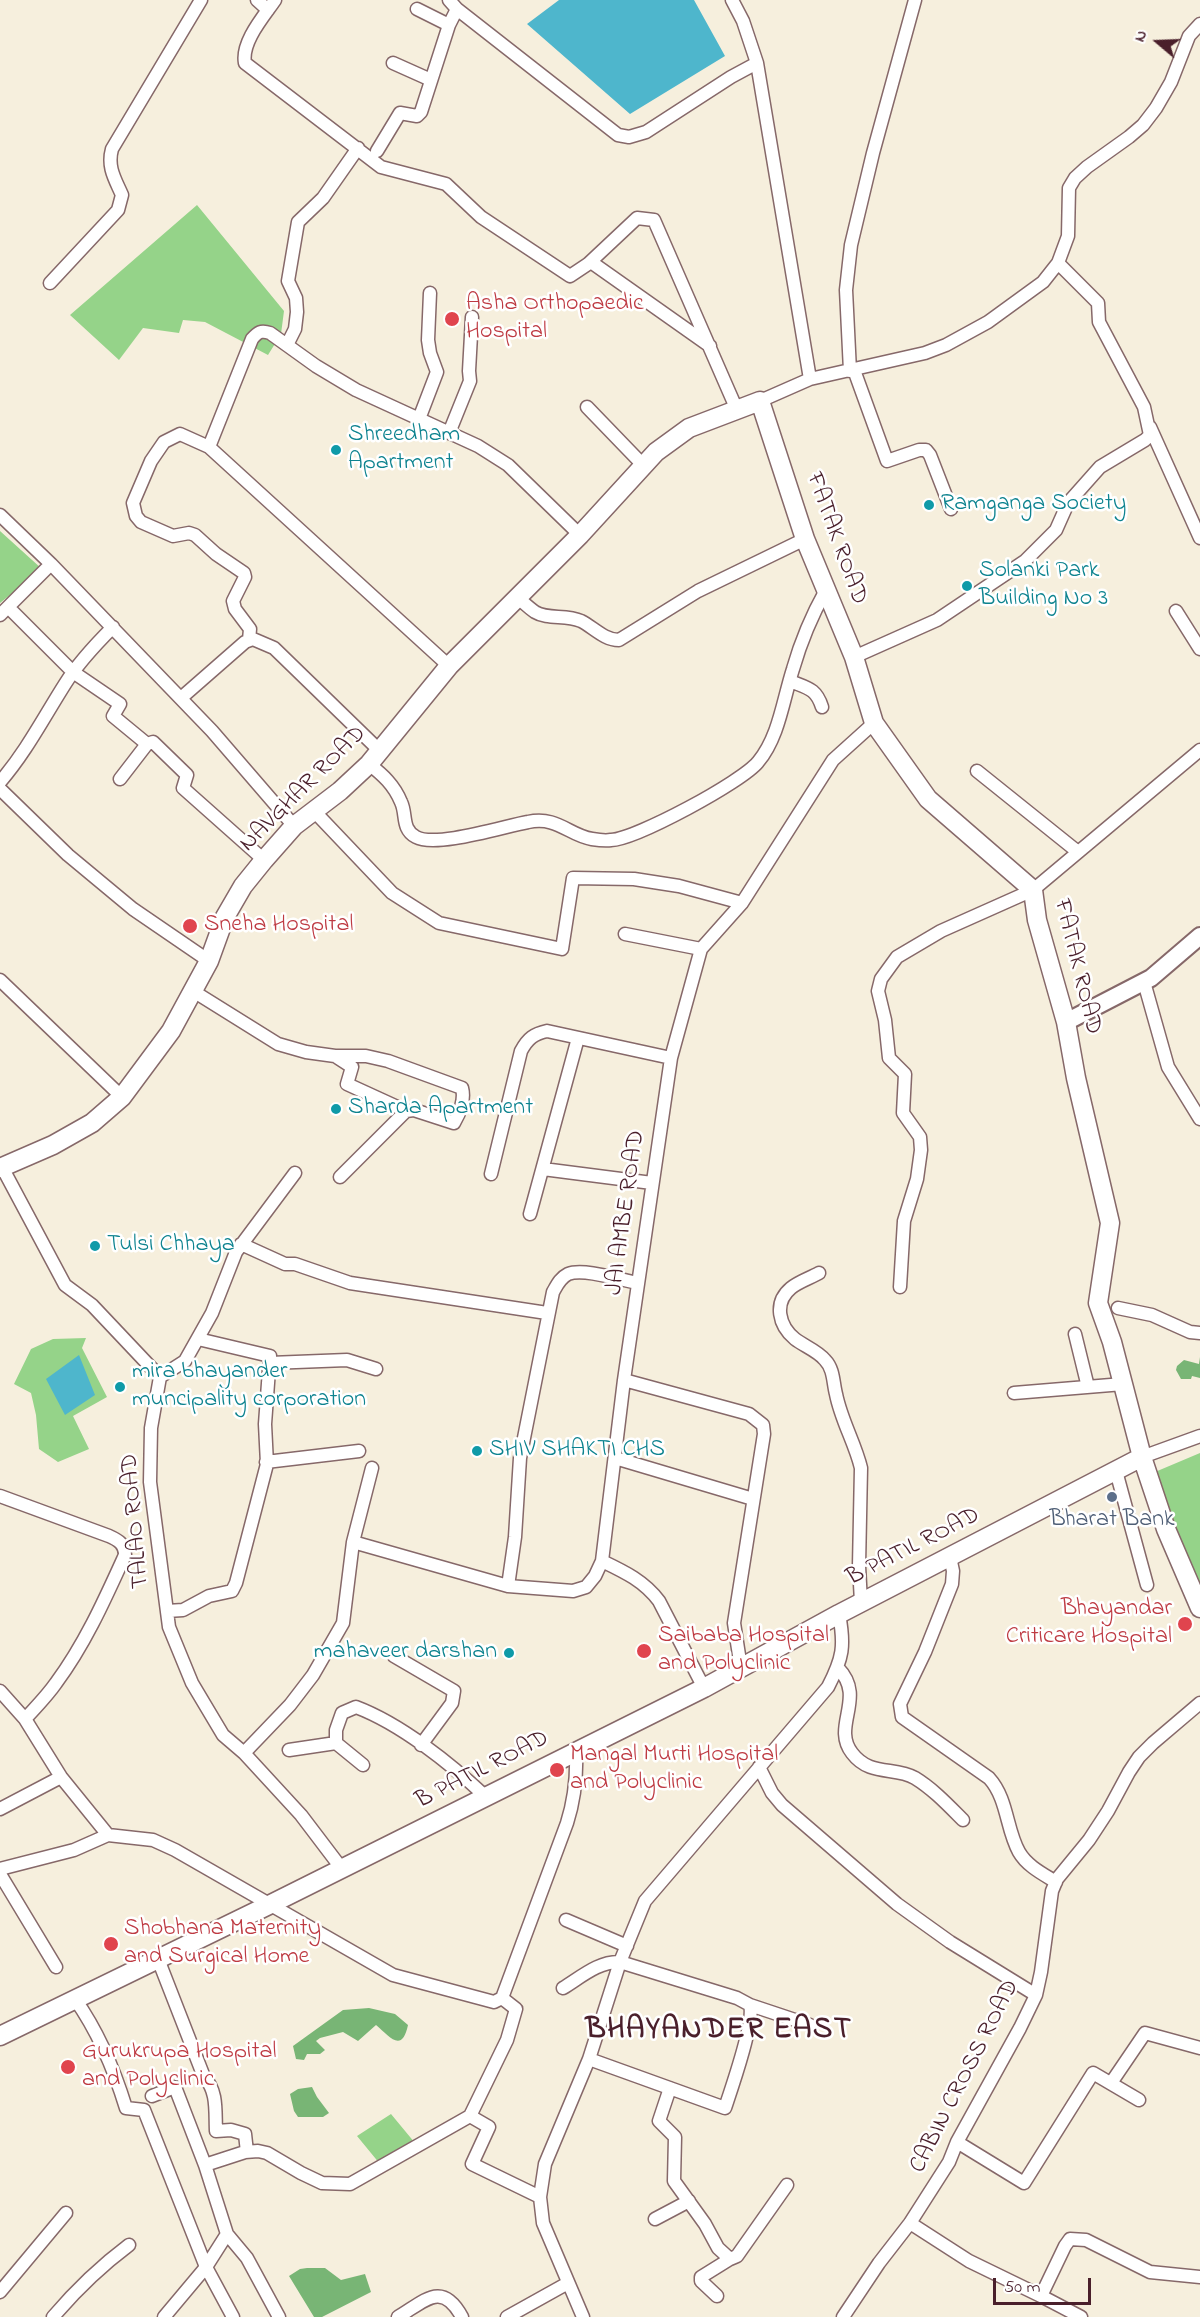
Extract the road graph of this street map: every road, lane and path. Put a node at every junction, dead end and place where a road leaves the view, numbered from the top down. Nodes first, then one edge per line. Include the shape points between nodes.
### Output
1 (201, 0) edge
2 (258, 0) edge
3 (732, 0) edge
4 (915, 0) edge
5 (453, 4) edge
6 (272, 5) edge
7 (417, 9) dead end
8 (1200, 24) edge
9 (449, 25) junction
10 (393, 63) dead end
11 (757, 63) junction
12 (431, 80) junction
13 (358, 148) junction
14 (377, 151) dead end
15 (591, 262) junction
16 (1058, 263) junction
17 (50, 283) dead end
18 (430, 293) dead end
19 (472, 317) dead end
20 (287, 345) junction
21 (710, 346) junction
22 (852, 370) junction
23 (810, 379) junction
24 (760, 401) junction
25 (587, 407) dead end
26 (737, 410) junction
27 (419, 419) junction
28 (1149, 425) junction
29 (450, 433) junction
30 (209, 447) junction
31 (643, 465) junction
32 (951, 509) dead end
33 (0, 515) edge
34 (580, 535) junction
35 (1200, 538) edge
36 (805, 539) junction
37 (51, 564) junction
38 (826, 590) junction
39 (517, 597) junction
40 (1176, 610) dead end
41 (4, 611) edge
42 (113, 627) junction
43 (249, 640) junction
44 (1200, 649) edge
45 (854, 657) junction
46 (448, 666) junction
47 (73, 672) junction
48 (790, 681) junction
49 (181, 698) junction
50 (822, 707) dead end
51 (874, 723) junction
52 (147, 744) junction
53 (1200, 750) edge
54 (374, 757) junction
55 (977, 771) dead end
56 (120, 779) dead end
57 (0, 782) edge
58 (0, 789) edge
59 (314, 811) junction
60 (294, 826) junction
61 (1078, 852) junction
62 (264, 860) junction
63 (1033, 890) junction
64 (741, 903) junction
65 (625, 934) dead end
66 (1200, 936) edge
67 (701, 949) junction
68 (209, 961) junction
69 (0, 980) edge
70 (1144, 982) junction
71 (193, 991) junction
72 (1066, 1022) junction
73 (578, 1038) junction
74 (335, 1056) junction
75 (671, 1058) junction
76 (122, 1097) junction
77 (406, 1111) junction
78 (1200, 1119) edge
79 (1, 1168) edge
80 (543, 1169) junction
81 (295, 1173) dead end
82 (491, 1174) dead end
83 (340, 1177) dead end
84 (652, 1183) junction
85 (530, 1214) dead end
86 (241, 1244) junction
87 (819, 1273) dead end
88 (638, 1283) junction
89 (900, 1287) dead end
90 (1118, 1308) dead end
91 (548, 1312) junction
92 (1200, 1333) edge
93 (1075, 1334) dead end
94 (198, 1339) junction
95 (270, 1363) junction
96 (376, 1368) dead end
97 (160, 1377) junction
98 (624, 1380) junction
99 (1123, 1384) junction
100 (1088, 1387) junction
101 (1014, 1393) dead end
102 (1200, 1436) edge
103 (359, 1451) dead end
104 (1142, 1457) junction
105 (615, 1458) junction
106 (266, 1462) junction
107 (372, 1468) dead end
108 (1116, 1471) junction
109 (0, 1496) edge
110 (753, 1499) junction
111 (353, 1542) junction
112 (950, 1557) junction
113 (602, 1560) junction
114 (1147, 1585) dead end
115 (508, 1586) junction
116 (861, 1602) junction
117 (1200, 1608) edge
118 (167, 1611) junction
119 (838, 1614) junction
120 (394, 1656) dead end
121 (741, 1668) junction
122 (838, 1668) junction
123 (704, 1688) junction
124 (0, 1691) edge
125 (1200, 1703) edge
126 (25, 1719) junction
127 (336, 1743) junction
128 (421, 1745) junction
129 (289, 1750) dead end
130 (576, 1752) junction
131 (244, 1753) junction
132 (363, 1765) dead end
133 (759, 1767) junction
134 (61, 1777) junction
135 (486, 1797) junction
136 (0, 1809) edge
137 (963, 1820) dead end
138 (108, 1835) junction
139 (0, 1869) edge
140 (342, 1869) junction
141 (0, 1874) edge
142 (1056, 1882) junction
143 (271, 1904) junction
144 (566, 1920) dead end
145 (627, 1946) junction
146 (158, 1959) junction
147 (620, 1962) junction
148 (56, 1967) dead end
149 (563, 1988) dead end
150 (1036, 1995) junction
151 (502, 1998) junction
152 (75, 2000) junction
153 (750, 2005) junction
154 (810, 2025) dead end
155 (0, 2036) edge
156 (1200, 2048) edge
157 (589, 2059) junction
158 (1111, 2083) junction
159 (670, 2088) junction
160 (152, 2096) dead end
161 (1139, 2100) dead end
162 (470, 2116) junction
163 (957, 2142) junction
164 (247, 2152) junction
165 (205, 2165) junction
166 (786, 2185) dead end
167 (540, 2197) junction
168 (689, 2201) junction
169 (66, 2213) dead end
170 (656, 2219) dead end
171 (910, 2223) junction
172 (227, 2234) junction
173 (129, 2245) dead end
174 (730, 2259) junction
175 (206, 2267) junction
176 (1200, 2277) edge
177 (568, 2283) junction
178 (0, 2292) edge
179 (717, 2296) dead end
180 (1041, 2296) junction
181 (849, 2315) edge
182 (53, 2317) edge
183 (164, 2317) edge
184 (233, 2317) edge
185 (279, 2317) edge
186 (398, 2317) edge
187 (462, 2317) edge
188 (507, 2317) edge
189 (583, 2317) edge
190 (1081, 2317) edge

1 - 17 street via 112,149 110,169 123,195 118,210
2 - 6 street
3 - 11 street
4 - 22 street via 851,245 846,290
5 - 9 street
5 - 11 street via 618,135 629,137 646,132
6 - 13 street via 247,44 245,63
7 - 9 street
8 - 16 street via 1189,36 1172,82 1143,125 1087,167 1069,188 1068,236
9 - 12 street
10 - 12 street
11 - 23 street
12 - 14 street via 421,112 417,116 400,113
13 - 15 street via 381,167 446,184 481,217 570,276
13 - 20 street via 323,198 298,222 288,281 297,312 295,329
15 - 21 street
15 - 21 street via 637,218 654,220
16 - 22 street via 1024,297 946,345
16 - 28 street via 1098,303 1099,322 1144,407
18 - 27 street via 428,340 437,372
19 - 29 street via 470,381
20 - 27 street via 356,390
20 - 30 street via 262,331 252,339
21 - 26 street
22 - 23 street
22 - 32 street via 887,461 926,450
23 - 24 street
24 - 26 main road, NAVGHAR ROAD
24 - 36 main road, FATAK ROAD
25 - 31 street
26 - 31 main road, NAVGHAR ROAD via 689,428
27 - 29 street
28 - 35 street
28 - 45 street via 1150,435 1145,440 1100,466 1068,503 1056,530 1025,561 937,620
29 - 34 street via 508,465
30 - 43 street via 180,434 164,442 151,461 133,503 134,510 141,522 173,536 195,536 244,573 233,601 250,629
30 - 46 street
31 - 34 main road, NAVGHAR ROAD
33 - 37 street
34 - 39 main road, NAVGHAR ROAD
36 - 38 main road, FATAK ROAD
36 - 39 street via 698,591 619,640 606,637 581,621 536,613
37 - 41 street
37 - 42 street
38 - 45 main road, FATAK ROAD
38 - 48 street via 805,633
39 - 46 main road, NAVGHAR ROAD
40 - 44 street
41 - 47 street
42 - 47 street
42 - 49 street
43 - 49 street
43 - 54 street via 274,648
45 - 51 main road, FATAK ROAD
46 - 54 main road, NAVGHAR ROAD
47 - 52 street via 120,704 113,717
47 - 57 street via 33,738
48 - 50 street via 811,689
48 - 54 street via 768,749 758,764 687,809 612,840 590,838 545,820 433,840 416,837 406,827 402,804
49 - 60 street
51 - 63 main road, FATAK ROAD via 928,799
51 - 64 street, JAI AMBE ROAD via 833,760
52 - 56 street
52 - 62 street via 153,742 187,775 183,788
53 - 61 street
54 - 59 main road, NAVGHAR ROAD
55 - 61 street
58 - 68 street via 68,855 133,909
59 - 60 main road, NAVGHAR ROAD
59 - 64 street via 392,893 439,923 562,949 573,878 634,879 679,886
60 - 62 main road, NAVGHAR ROAD
61 - 63 street
62 - 68 main road, NAVGHAR ROAD via 225,917
63 - 72 main road, FATAK ROAD via 1037,920
63 - 89 street via 909,949 897,957 881,979 878,991 889,1058 904,1074 903,1113 920,1137 921,1150 904,1221
64 - 67 street, JAI AMBE ROAD
65 - 67 street
66 - 70 street
67 - 75 street, JAI AMBE ROAD
68 - 71 main road, NAVGHAR ROAD
69 - 76 street
70 - 72 street
70 - 78 street via 1168,1067
71 - 74 street via 278,1044
71 - 76 main road, NAVGHAR ROAD via 171,1031
72 - 99 main road, FATAK ROAD via 1110,1223 1098,1304
73 - 75 street
73 - 80 street
73 - 82 street via 547,1031 526,1041
74 - 77 street via 352,1066 347,1084
74 - 77 street via 377,1058 462,1088 464,1094 454,1123
75 - 84 street, JAI AMBE ROAD
76 - 79 main road, NAVGHAR ROAD via 92,1123
77 - 83 street
79 - 97 street via 65,1285 92,1305
80 - 84 street
80 - 85 street
81 - 86 street
84 - 88 street, JAI AMBE ROAD
86 - 91 street via 285,1264 350,1283
86 - 94 street
87 - 116 street via 791,1288 780,1308 780,1319 786,1331 826,1360 857,1452 861,1468
88 - 91 street via 582,1272 569,1274 559,1280
88 - 98 street, JAI AMBE ROAD
90 - 92 street via 1152,1315
91 - 115 street via 520,1458
93 - 100 street
94 - 95 street via 270,1356
94 - 97 street via 185,1361
95 - 96 street via 347,1360
95 - 106 street
97 - 118 street, TALAO ROAD via 151,1428 150,1482
98 - 105 street, JAI AMBE ROAD
98 - 110 street via 759,1420 764,1434
99 - 100 street
99 - 104 main road, FATAK ROAD
100 - 101 street
102 - 104 street
103 - 106 street
104 - 108 main road, B PATIL ROAD
104 - 117 main road, FATAK ROAD via 1166,1529
105 - 110 street
105 - 113 street, JAI AMBE ROAD
106 - 118 street via 232,1591 209,1596 183,1610
107 - 111 street
108 - 112 main road, B PATIL ROAD
108 - 114 street
109 - 126 street via 109,1536 125,1549 98,1615 56,1684
110 - 121 street via 734,1623
111 - 115 street
111 - 131 street via 343,1623 313,1675
112 - 116 main road, B PATIL ROAD
112 - 142 street via 952,1584 900,1704 902,1717 989,1778 997,1787 1020,1854 1032,1868
113 - 115 street via 586,1587 573,1591
113 - 123 street via 641,1581 659,1601
116 - 119 main road, B PATIL ROAD
118 - 131 street, TALAO ROAD via 169,1627 192,1683 223,1735
119 - 121 main road, B PATIL ROAD
119 - 122 street via 843,1651
120 - 128 street via 454,1691 452,1703
121 - 123 main road, B PATIL ROAD
122 - 133 street via 828,1687
122 - 137 street via 850,1687 844,1736 850,1751 861,1764 912,1776
123 - 130 main road, B PATIL ROAD
124 - 126 street
125 - 142 street, CABIN CROSS ROAD via 1139,1758 1089,1840
126 - 134 street
127 - 128 street via 342,1713 356,1707 379,1716
127 - 129 street
127 - 132 street
128 - 135 street
130 - 135 main road, B PATIL ROAD
130 - 151 street via 577,1778 571,1812
131 - 140 street, TALAO ROAD via 301,1815
133 - 145 street via 645,1901
133 - 150 street via 782,1805 865,1878 950,1942
134 - 136 street
134 - 138 street
135 - 140 main road, B PATIL ROAD
138 - 139 street via 74,1850
138 - 143 street via 153,1840
140 - 143 main road, B PATIL ROAD
141 - 148 street
142 - 150 street, CABIN CROSS ROAD
143 - 146 main road, B PATIL ROAD
143 - 151 street via 393,1975 494,2002
144 - 145 street
145 - 147 street
146 - 152 main road, B PATIL ROAD
146 - 164 street via 204,2078 214,2093 216,2131 241,2131 245,2134
147 - 149 street via 600,1965
147 - 153 street
147 - 157 street
150 - 163 street, CABIN CROSS ROAD
151 - 162 street via 516,2009 507,2040
152 - 155 main road, B PATIL ROAD
152 - 175 street via 92,2023 126,2108 144,2110
153 - 154 street
153 - 159 street via 740,2065 725,2109
156 - 158 street via 1145,2033
157 - 159 street
157 - 167 street via 545,2164
158 - 161 street
158 - 163 street via 1093,2073 1024,2183
159 - 168 street via 659,2121 675,2137 674,2181
160 - 165 street via 175,2087
162 - 164 street via 350,2184 322,2183 267,2152
162 - 167 street via 489,2127 472,2164
163 - 171 street, CABIN CROSS ROAD via 949,2162
164 - 165 street
165 - 172 street
166 - 174 street via 737,2256
167 - 177 street via 543,2223
168 - 170 street
168 - 174 street via 718,2248
169 - 178 street
171 - 180 street via 969,2260
171 - 181 street, CABIN CROSS ROAD via 879,2264
172 - 175 street
172 - 185 street via 247,2258
173 - 182 street
174 - 179 street via 701,2277
175 - 183 street
175 - 184 street
176 - 180 street via 1150,2272 1077,2238 1070,2239 1065,2246
177 - 188 street
177 - 189 street
180 - 190 street
186 - 187 street via 439,2295 454,2302

